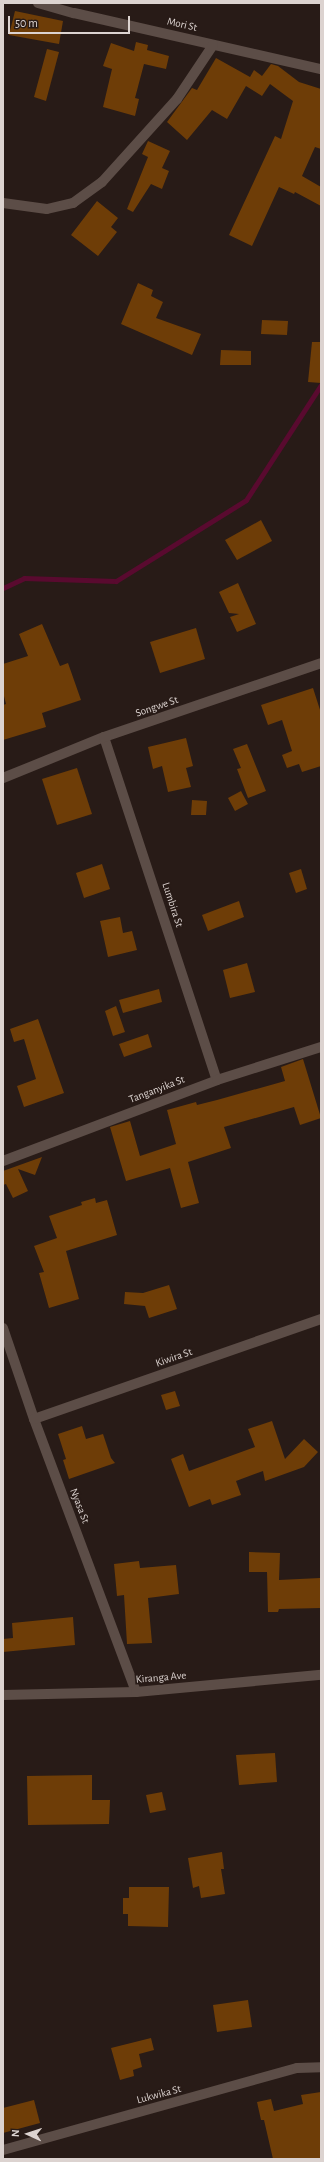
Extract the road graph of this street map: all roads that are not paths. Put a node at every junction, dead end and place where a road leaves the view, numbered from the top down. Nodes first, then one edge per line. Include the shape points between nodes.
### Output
1 (38, 3) edge
2 (213, 45) junction
3 (321, 69) edge
4 (3, 203) edge
5 (321, 663) edge
6 (104, 737) junction
7 (3, 778) edge
8 (321, 1047) edge
9 (217, 1080) junction
10 (3, 1161) edge
11 (321, 1319) edge
12 (3, 1328) edge
13 (34, 1419) junction
14 (321, 1675) edge
15 (136, 1692) junction
16 (3, 1695) edge
17 (321, 2067) edge
18 (3, 2150) edge

1 - 2 street, Mori St
2 - 3 street, Mori St
2 - 4 street via 178,99 102,182 73,203 47,208
5 - 6 street, Songwe St
6 - 7 street, Songwe St
6 - 9 street, Lumbira St
8 - 9 street, Tanganyika St
9 - 10 street, Tanganyika St
11 - 13 street, Kiwira St
12 - 13 street, Nyasa St
13 - 15 street, Nyasa St
14 - 15 street, Kiranga Ave
15 - 16 street, Kiranga Ave
17 - 18 street, Lukwika St via 297,2068

